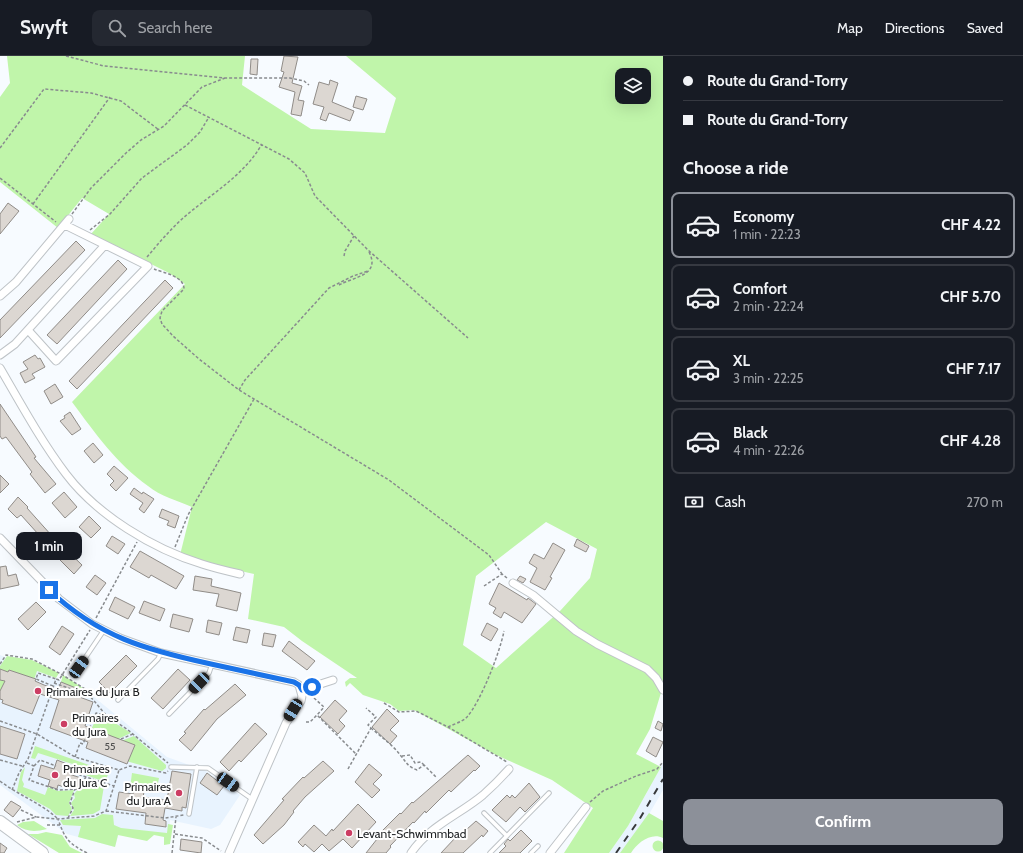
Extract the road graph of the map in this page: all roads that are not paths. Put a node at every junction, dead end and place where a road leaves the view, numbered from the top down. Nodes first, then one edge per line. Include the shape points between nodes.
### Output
1 (105, 246) junction
2 (0, 296) edge
3 (28, 330) junction
4 (0, 355) edge
5 (0, 368) edge
6 (0, 538) edge
7 (240, 574) dead end
8 (513, 583) road end
9 (104, 630) junction
10 (161, 653) junction
11 (212, 664) junction
12 (79, 667) dead end
13 (333, 680) dead end
14 (302, 690) junction
15 (663, 690) edge
16 (118, 700) dead end
17 (169, 714) dead end
18 (171, 767) road end
19 (197, 768) junction
20 (509, 769) road end
21 (549, 793) dead end
22 (253, 800) junction
23 (586, 806) road end
24 (484, 813) dead end
25 (189, 814) road end
26 (0, 822) edge
27 (507, 836) junction
28 (538, 846) dead end
29 (227, 852) edge
30 (42, 853) edge
31 (411, 853) edge
32 (490, 853) edge
33 (531, 853) edge
34 (550, 853) edge

1 - 2 street via 67,222 16,282
1 - 3 street
1 - 3 street via 148,266 56,361
3 - 4 street
5 - 7 street via 67,475 108,516 142,538 173,552 201,564
6 - 9 street via 59,600
8 - 15 street via 533,595 576,631 647,669
9 - 10 street
9 - 12 lane
10 - 11 street
10 - 16 lane
11 - 14 street via 294,682
11 - 17 lane via 209,673
13 - 14 street
14 - 22 street via 301,701 286,723
18 - 19 lane
19 - 22 lane via 208,768
19 - 25 lane
20 - 31 street via 482,795 434,828 418,842
21 - 27 lane
22 - 29 street
23 - 34 street
24 - 27 lane
26 - 30 main road
27 - 32 lane
28 - 33 lane

